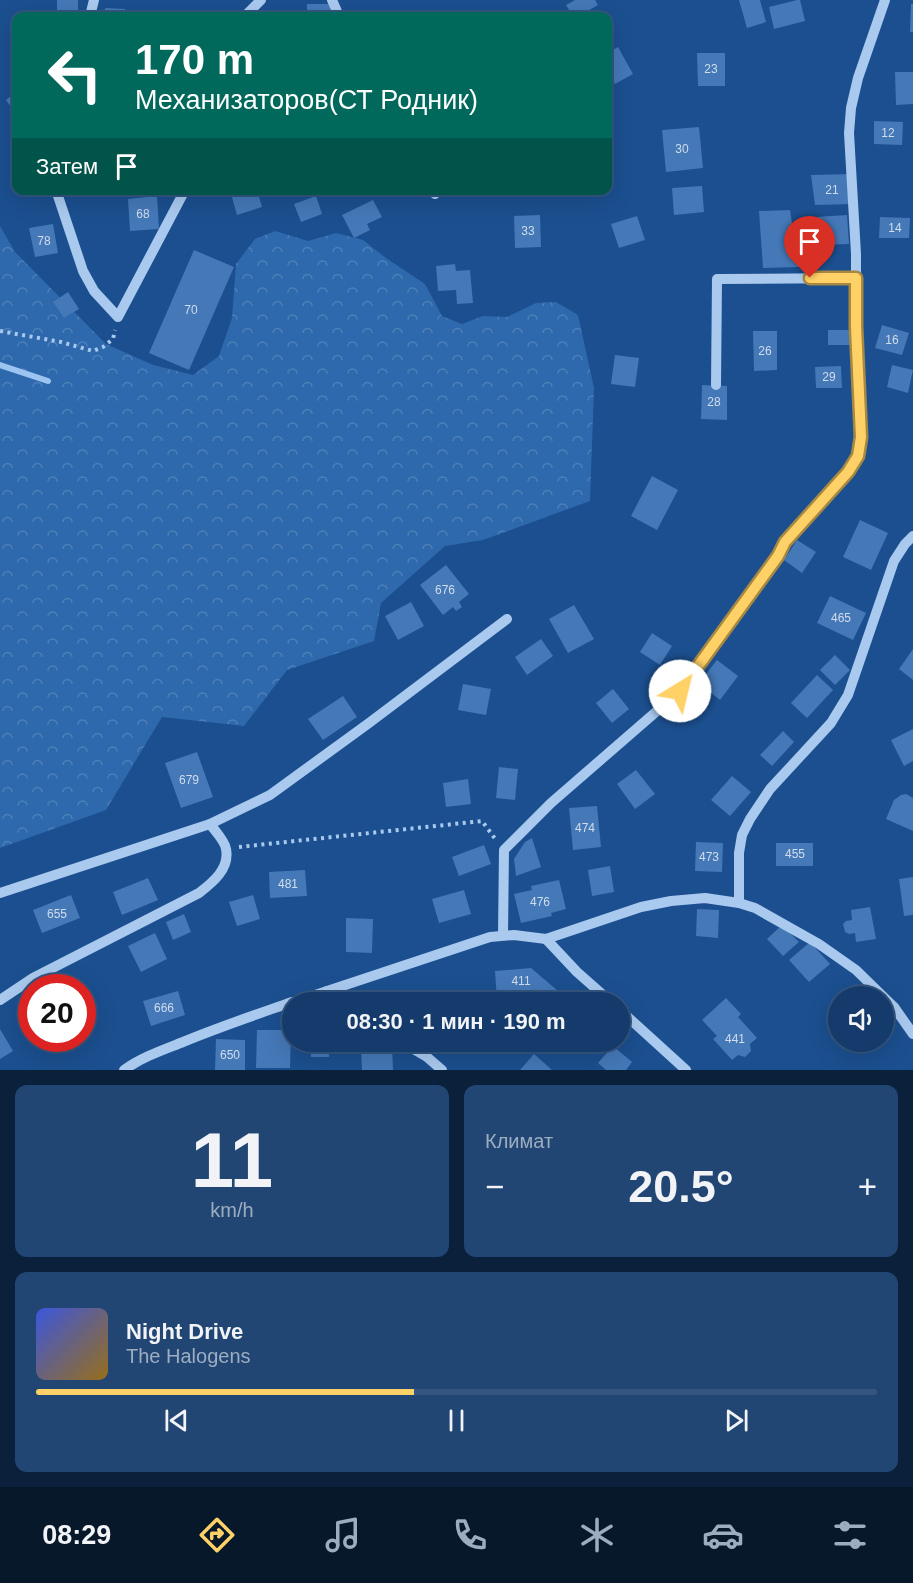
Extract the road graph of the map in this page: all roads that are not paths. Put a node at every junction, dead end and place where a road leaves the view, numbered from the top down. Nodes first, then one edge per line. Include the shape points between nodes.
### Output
1 (261, 0) edge
2 (885, 0) edge
3 (249, 12) edge
4 (58, 195) edge
5 (182, 195) edge
6 (856, 278) junction
7 (716, 385) dead end
8 (913, 536) edge
9 (507, 619) dead end
10 (210, 824) junction
11 (0, 893) edge
12 (739, 903) junction
13 (503, 935) junction
14 (546, 939) junction
15 (327, 991) joint
16 (324, 992) edge
17 (600, 992) edge
18 (0, 1000) edge
19 (282, 1006) edge
20 (630, 1019) edge
21 (913, 1034) edge
22 (419, 1052) edge
23 (124, 1070) edge
24 (442, 1070) edge
25 (687, 1070) edge

1 - 3 lane
2 - 6 lane via 851,108
4 - 5 lane via 83,271 94,291 118,317
6 - 7 lane via 717,279
6 - 13 lane via 861,437 858,456 785,542 680,691 551,803 504,850
8 - 12 lane via 894,561 848,695 831,723 770,789 742,835
9 - 10 lane via 270,795
10 - 11 lane
10 - 18 lane via 226,848 225,863 211,884 33,978
12 - 14 lane via 705,898 671,901
12 - 21 lane via 819,944 856,970 894,1006
13 - 14 lane
13 - 15 lane
14 - 17 lane
15 - 16 lane
19 - 23 lane via 228,1023
20 - 25 lane
22 - 24 lane

